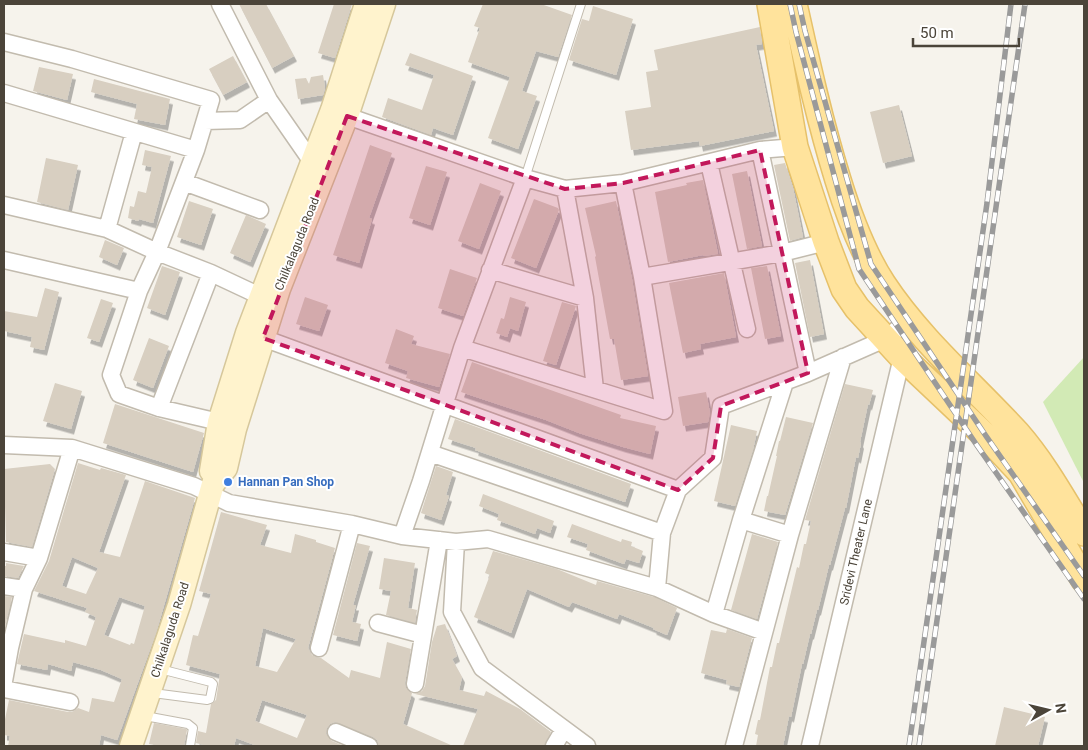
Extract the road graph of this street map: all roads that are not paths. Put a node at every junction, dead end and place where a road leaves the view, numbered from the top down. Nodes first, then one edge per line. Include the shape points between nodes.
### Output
1 (220, 4) edge
2 (366, 4) edge
3 (384, 4) edge
4 (581, 4) edge
5 (770, 4) edge
6 (794, 4) edge
7 (4, 42) edge
8 (4, 93) edge
9 (269, 100) junction
10 (348, 116) junction
11 (205, 121) junction
12 (134, 132) junction
13 (795, 147) junction
14 (196, 150) junction
15 (760, 150) junction
16 (312, 162) junction
17 (709, 163) junction
18 (525, 178) junction
19 (184, 182) junction
20 (623, 183) junction
21 (565, 189) junction
22 (4, 205) edge
23 (260, 210) dead end
24 (107, 229) junction
25 (826, 242) junction
26 (157, 252) junction
27 (782, 253) junction
28 (4, 260) edge
29 (732, 262) junction
30 (490, 270) junction
31 (211, 273) junction
32 (642, 277) junction
33 (139, 291) junction
34 (260, 296) junction
35 (585, 298) junction
36 (910, 319) junction
37 (747, 329) dead end
38 (263, 338) junction
39 (885, 339) junction
40 (462, 348) junction
41 (843, 357) junction
42 (902, 357) junction
43 (808, 373) junction
44 (785, 382) junction
45 (594, 389) junction
46 (445, 404) junction
47 (159, 408) junction
48 (219, 422) junction
49 (4, 445) edge
50 (72, 448) junction
51 (430, 453) junction
52 (212, 489) junction
53 (678, 490) junction
54 (741, 520) junction
55 (352, 524) junction
56 (662, 533) junction
57 (1084, 534) edge
58 (790, 535) junction
59 (402, 536) junction
60 (439, 540) junction
61 (456, 542) junction
62 (4, 552) edge
63 (39, 558) junction
64 (1084, 580) edge
65 (4, 586) edge
66 (657, 588) junction
67 (24, 589) junction
68 (714, 614) junction
69 (378, 623) dead end
70 (764, 632) junction
71 (423, 634) junction
72 (7, 648) edge
73 (318, 648) dead end
74 (158, 668) junction
75 (4, 681) edge
76 (415, 684) dead end
77 (4, 689) edge
78 (150, 692) junction
79 (70, 702) dead end
80 (143, 716) junction
81 (564, 729) junction
82 (336, 732) dead end
83 (131, 746) edge
84 (190, 746) edge
85 (369, 746) edge
86 (554, 746) edge
87 (587, 746) edge
88 (734, 746) edge
89 (810, 746) edge

1 - 9 street
2 - 16 main road, Chilkalaguda Road
3 - 10 main road, Chilkalaguda Road
4 - 18 lane
5 - 13 main road
6 - 36 main road via 815,99 842,193 860,240 883,283
7 - 11 street via 211,100
8 - 12 street
9 - 11 street via 240,120
9 - 16 street
10 - 18 street
10 - 38 main road, Chilkalaguda Road
11 - 14 street
12 - 14 street
12 - 24 street
13 - 15 street
13 - 25 main road
14 - 19 street
15 - 17 street
15 - 27 street
16 - 34 main road, Chilkalaguda Road
17 - 20 street
17 - 29 street
18 - 21 street
18 - 30 street
19 - 23 street
19 - 26 street
20 - 21 street
20 - 32 street
21 - 35 street
22 - 24 street
24 - 26 street
25 - 27 street
25 - 39 main road via 844,289
26 - 31 street
26 - 33 street
27 - 29 street
27 - 43 street
28 - 33 street
29 - 32 street
29 - 37 street
30 - 35 street
30 - 40 street
31 - 34 street
31 - 47 street
32 - 45 street via 664,411
33 - 47 street via 111,375 119,394
34 - 48 main road, Chilkalaguda Road
35 - 45 street
36 - 39 street
36 - 57 main road via 1040,462
38 - 46 street
38 - 52 main road, Chilkalaguda Road via 226,468
39 - 41 street
39 - 42 main road
40 - 45 street
40 - 46 street
41 - 43 street
41 - 58 street
42 - 64 main road via 1021,473
42 - 89 street, Sridevi Theater Lane
43 - 44 street
44 - 53 street via 721,406 713,458
44 - 54 street
46 - 51 street
46 - 53 street
47 - 48 street
48 - 52 main road, Chilkalaguda Road via 211,469
49 - 50 street
50 - 52 street
50 - 63 street
51 - 56 street
51 - 59 street
52 - 55 street via 229,503
52 - 74 main road, Chilkalaguda Road
53 - 56 street
54 - 58 street
54 - 68 street
55 - 59 street
55 - 73 street
56 - 66 street
58 - 70 street
59 - 60 street
60 - 61 street
60 - 71 street
61 - 66 street via 488,539
61 - 81 street via 452,612 482,668
62 - 63 street
63 - 67 street
65 - 67 street
66 - 68 street
67 - 72 street
68 - 70 street
69 - 71 street
70 - 88 street
71 - 76 street
72 - 75 street
74 - 78 main road, Chilkalaguda Road
74 - 78 lane via 211,682 210,699
77 - 79 street
78 - 80 main road, Chilkalaguda Road
80 - 83 main road, Chilkalaguda Road
80 - 84 lane via 192,726
81 - 86 street
81 - 87 street
82 - 85 street

